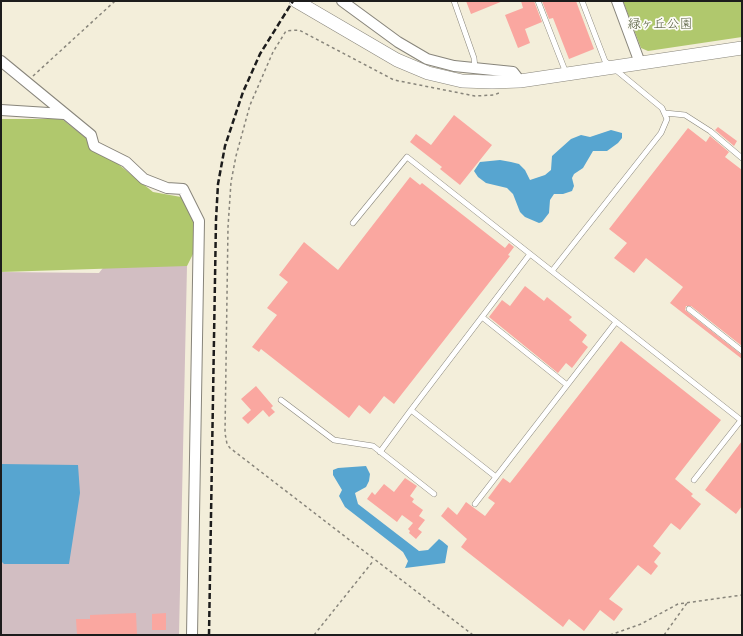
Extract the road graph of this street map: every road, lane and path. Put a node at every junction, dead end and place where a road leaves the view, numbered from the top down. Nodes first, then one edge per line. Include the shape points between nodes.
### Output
1 (115, 1) edge
2 (342, 1) edge
3 (454, 1) edge
4 (538, 1) edge
5 (582, 1) edge
6 (617, 1) edge
7 (299, 3) edge
8 (742, 48) edge
9 (1, 61) edge
10 (640, 63) junction
11 (612, 67) junction
12 (475, 69) junction
13 (566, 74) junction
14 (27, 81) junction
15 (520, 81) junction
16 (494, 96) dead end
17 (1, 110) edge
18 (665, 113) junction
19 (64, 114) junction
20 (742, 158) edge
21 (353, 223) dead end
22 (530, 254) junction
23 (552, 271) junction
24 (689, 309) dead end
25 (482, 317) junction
26 (616, 322) junction
27 (742, 351) edge
28 (567, 386) junction
29 (281, 400) dead end
30 (411, 410) junction
31 (742, 420) edge
32 (380, 452) junction
33 (496, 477) junction
34 (694, 480) dead end
35 (434, 494) dead end
36 (475, 504) dead end
37 (374, 560) junction
38 (742, 594) edge
39 (688, 602) junction
40 (192, 635) edge
41 (314, 635) edge
42 (473, 635) edge
43 (610, 635) edge
44 (664, 635) edge

1 - 14 path
2 - 12 street via 398,42 427,59
3 - 12 lane via 474,58
4 - 13 lane
5 - 11 lane via 603,56
6 - 10 street
7 - 15 street via 397,60 428,73 448,79 476,82
8 - 10 street
9 - 14 street
10 - 11 street
11 - 13 street
11 - 18 lane
12 - 15 street via 513,72
13 - 15 street
14 - 19 street
16 - 37 path via 475,96 394,80 299,30 286,31 273,52 250,105 236,156 231,182 228,227 225,439 230,448
17 - 19 street
18 - 20 lane via 685,115
18 - 23 lane via 667,119 661,133
19 - 40 street via 91,135 94,146 126,162 144,179 167,188 183,189 199,221
21 - 22 lane via 407,157
22 - 23 lane
22 - 25 lane
23 - 26 lane
24 - 27 lane
25 - 28 lane
25 - 30 lane
26 - 28 lane
26 - 31 lane
28 - 33 lane
29 - 32 lane via 334,440 373,446
30 - 32 lane
30 - 33 lane
31 - 34 lane
32 - 35 lane
33 - 36 lane
37 - 41 path
37 - 42 path
38 - 39 path
39 - 43 path via 678,604 641,624
39 - 44 path

